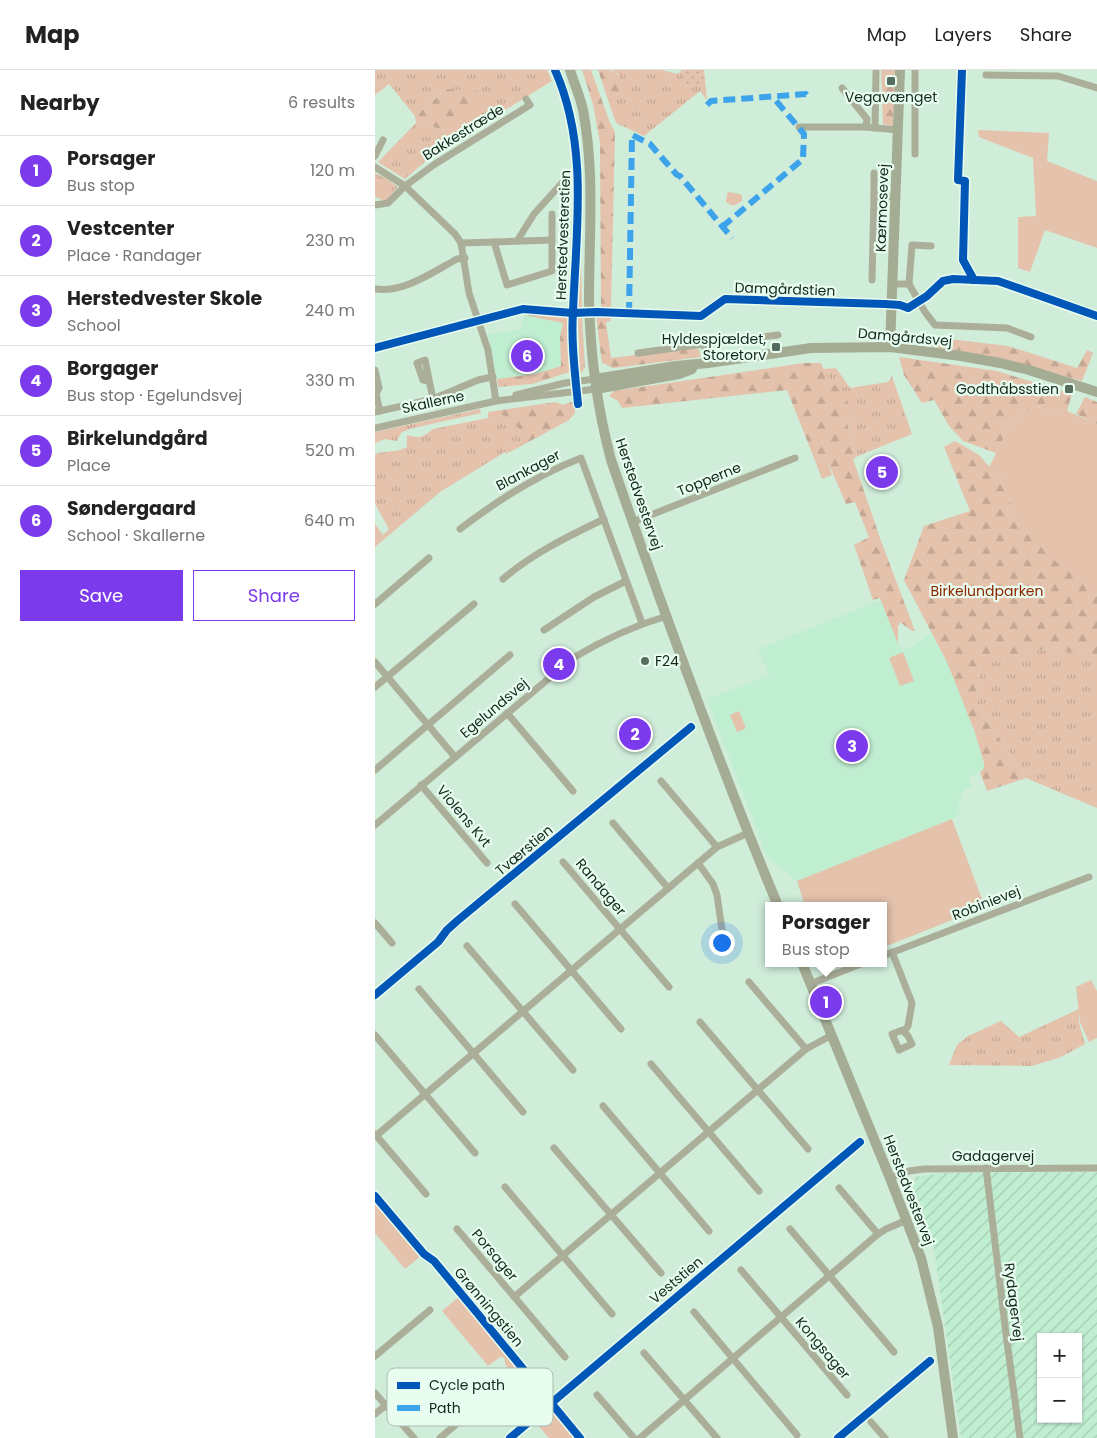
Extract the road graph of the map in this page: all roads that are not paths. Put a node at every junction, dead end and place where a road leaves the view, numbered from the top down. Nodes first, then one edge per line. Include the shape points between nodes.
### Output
1 (570, 70) edge
2 (900, 70) edge
3 (915, 70) edge
4 (876, 72) dead end
5 (1058, 73) edge
6 (986, 75) dead end
7 (842, 88) dead end
8 (1097, 88) edge
9 (527, 99) dead end
10 (799, 127) dead end
11 (866, 127) junction
12 (875, 128) junction
13 (898, 130) junction
14 (383, 140) dead end
15 (915, 154) dead end
16 (375, 156) edge
17 (375, 166) edge
18 (874, 173) dead end
19 (562, 183) dead end
20 (405, 186) junction
21 (873, 196) junction
22 (896, 197) junction
23 (375, 205) edge
24 (552, 214) dead end
25 (552, 240) junction
26 (520, 241) junction
27 (494, 242) junction
28 (461, 243) junction
29 (931, 246) dead end
30 (465, 258) junction
31 (872, 280) dead end
32 (893, 284) junction
33 (909, 284) junction
34 (375, 289) edge
35 (778, 335) dead end
36 (1031, 336) dead end
37 (704, 344) junction
38 (891, 347) junction
39 (638, 353) dead end
40 (708, 363) junction
41 (375, 370) edge
42 (493, 377) junction
43 (428, 381) dead end
44 (595, 384) junction
45 (1097, 392) edge
46 (375, 394) edge
47 (433, 399) junction
48 (496, 402) junction
49 (377, 411) edge
50 (375, 428) edge
51 (795, 458) dead end
52 (604, 519) junction
53 (633, 522) junction
54 (460, 528) dead end
55 (429, 558) dead end
56 (503, 579) dead end
57 (627, 581) junction
58 (375, 604) edge
59 (474, 604) dead end
60 (667, 616) junction
61 (642, 623) junction
62 (543, 630) dead end
63 (511, 655) dead end
64 (375, 662) edge
65 (387, 677) junction
66 (375, 687) edge
67 (507, 713) junction
68 (428, 725) junction
69 (455, 757) junction
70 (375, 770) edge
71 (661, 781) dead end
72 (421, 785) junction
73 (573, 791) dead end
74 (613, 823) dead end
75 (375, 825) edge
76 (748, 833) junction
77 (717, 847) junction
78 (563, 862) dead end
79 (487, 863) dead end
80 (697, 864) junction
81 (1089, 877) dead end
82 (668, 888) junction
83 (776, 902) edge
84 (515, 904) dead end
85 (375, 923) edge
86 (620, 929) junction
87 (392, 943) dead end
88 (467, 946) dead end
89 (731, 947) dead end
90 (892, 952) junction
91 (887, 954) edge
92 (804, 967) edge
93 (853, 967) edge
94 (571, 970) junction
95 (749, 982) dead end
96 (810, 984) junction
97 (669, 987) dead end
98 (419, 989) dead end
99 (523, 1012) junction
100 (700, 1022) dead end
101 (621, 1029) dead end
102 (904, 1032) dead end
103 (375, 1034) edge
104 (833, 1035) junction
105 (806, 1050) junction
106 (474, 1053) junction
107 (651, 1064) dead end
108 (573, 1070) dead end
109 (759, 1091) junction
110 (425, 1094) junction
111 (603, 1106) dead end
112 (523, 1112) dead end
113 (709, 1132) junction
114 (376, 1135) edge
115 (554, 1148) dead end
116 (808, 1149) dead end
117 (475, 1153) dead end
118 (986, 1168) junction
119 (1097, 1168) edge
120 (660, 1174) junction
121 (890, 1178) junction
122 (505, 1187) dead end
123 (839, 1188) dead end
124 (759, 1191) dead end
125 (426, 1194) dead end
126 (611, 1215) junction
127 (907, 1220) junction
128 (457, 1229) dead end
129 (790, 1229) dead end
130 (709, 1231) dead end
131 (878, 1234) junction
132 (563, 1256) junction
133 (741, 1270) dead end
134 (661, 1274) dead end
135 (830, 1274) junction
136 (514, 1298) junction
137 (429, 1310) dead end
138 (694, 1312) dead end
139 (612, 1314) dead end
140 (781, 1317) junction
141 (894, 1352) dead end
142 (644, 1353) dead end
143 (375, 1356) edge
144 (565, 1357) dead end
145 (733, 1358) junction
146 (375, 1393) edge
147 (597, 1395) dead end
148 (847, 1395) dead end
149 (684, 1399) junction
150 (386, 1405) joint
151 (375, 1414) edge
152 (871, 1422) dead end
153 (404, 1426) edge
154 (454, 1426) edge
155 (797, 1435) dead end
156 (414, 1438) edge
157 (440, 1438) edge
158 (634, 1438) edge
159 (640, 1438) edge
160 (717, 1438) edge
161 (885, 1438) edge
162 (953, 1438) edge
163 (1020, 1438) edge

1 - 44 street, Herstedvestervej via 583,107 588,142 591,186 589,300
2 - 13 street, Kærmosevej
3 - 15 street
4 - 12 street
5 - 6 street
5 - 8 street
7 - 11 street via 867,119
9 - 20 street, Bakkestræde via 530,105
10 - 11 street
11 - 12 street
12 - 13 street
13 - 22 street, Kærmosevej
14 - 16 street
17 - 20 street
18 - 21 street
19 - 26 street via 534,214
20 - 23 street via 388,203
20 - 28 street
21 - 22 street
21 - 31 street
22 - 32 street, Kærmosevej
24 - 25 street
25 - 26 street
25 - 27 street via 552,271 507,285
26 - 27 street
27 - 28 street
28 - 30 street
29 - 33 street via 912,245
30 - 34 street via 457,259 414,282
30 - 42 street via 467,283
32 - 33 street
32 - 38 street, Kærmosevej
33 - 36 street via 935,325 1007,328
35 - 37 street
37 - 39 street
37 - 40 street
38 - 40 street, Damgårdsvej via 811,348
38 - 45 street, Damgårdsvej via 1000,363
40 - 44 street, Damgårdsvej via 676,366
41 - 46 street via 379,388
42 - 47 street
42 - 48 street
43 - 47 street
44 - 48 street, Skallerne via 531,390
44 - 53 street, Herstedvestervej via 611,460
46 - 49 street
47 - 49 street
48 - 50 street, Skallerne
51 - 53 street, Topperne
52 - 54 street, Blankager via 581,458 520,487
52 - 56 street via 555,544
52 - 57 street, Blankager
53 - 60 street, Herstedvestervej
55 - 58 street
57 - 61 street, Blankager
57 - 62 street via 594,597
59 - 65 street
60 - 61 street, Egelundsvej
60 - 76 street, Herstedvestervej
61 - 67 street, Egelundsvej via 573,658
63 - 68 street
64 - 65 street
65 - 66 street
65 - 68 street
67 - 69 street, Egelundsvej
67 - 73 street
68 - 69 street
68 - 70 street
69 - 72 street, Egelundsvej
71 - 77 street
72 - 75 street, Egelundsvej
72 - 79 street, Violens Kvt
74 - 82 street
76 - 77 street, Randager
76 - 83 street, Herstedvestervej
77 - 80 street, Randager
78 - 86 street, Randager
80 - 82 street, Randager
80 - 89 street via 715,890 722,930
81 - 90 street, Robinievej
82 - 86 street, Randager
84 - 94 street
85 - 87 street
86 - 94 street, Randager
86 - 97 street, Randager
88 - 99 street
90 - 91 street, Robinievej
90 - 102 street via 912,1003
92 - 96 street, Herstedvestervej
93 - 96 street
94 - 99 street, Randager
94 - 101 street
95 - 105 street
96 - 104 street, Herstedvestervej
98 - 106 street
99 - 106 street, Randager
99 - 108 street
100 - 109 street
103 - 110 street
104 - 105 street, Porsager
104 - 121 street, Herstedvestervej
105 - 109 street, Porsager
106 - 110 street, Randager
106 - 112 street
107 - 113 street
109 - 113 street, Porsager
109 - 116 street
110 - 114 street, Randager
110 - 117 street
111 - 120 street
113 - 120 street, Porsager
113 - 124 street
114 - 125 street, Randager
115 - 126 street
118 - 119 street, Gadagervej
118 - 121 street, Gadagervej via 923,1169
118 - 163 street, Rydagervej
120 - 126 street, Porsager
120 - 130 street
121 - 127 street, Herstedvestervej
122 - 132 street
123 - 131 street
126 - 132 street, Porsager
126 - 134 street
127 - 131 street, Kongsager
127 - 162 street, Herstedvestervej via 921,1258 938,1327
128 - 136 street, Porsager
129 - 135 street
131 - 135 street, Kongsager
132 - 136 street, Porsager
132 - 139 street
133 - 140 street, Kongsager
135 - 140 street, Kongsager
135 - 141 street
136 - 144 street, Porsager
137 - 143 street
138 - 145 street
140 - 145 street, Kongsager
140 - 148 street, Kongsager
142 - 149 street
145 - 149 street, Kongsager
145 - 155 street
146 - 150 street
147 - 158 street
149 - 159 street, Kongsager
149 - 160 street
150 - 151 street
152 - 161 street
153 - 156 street
154 - 157 street

